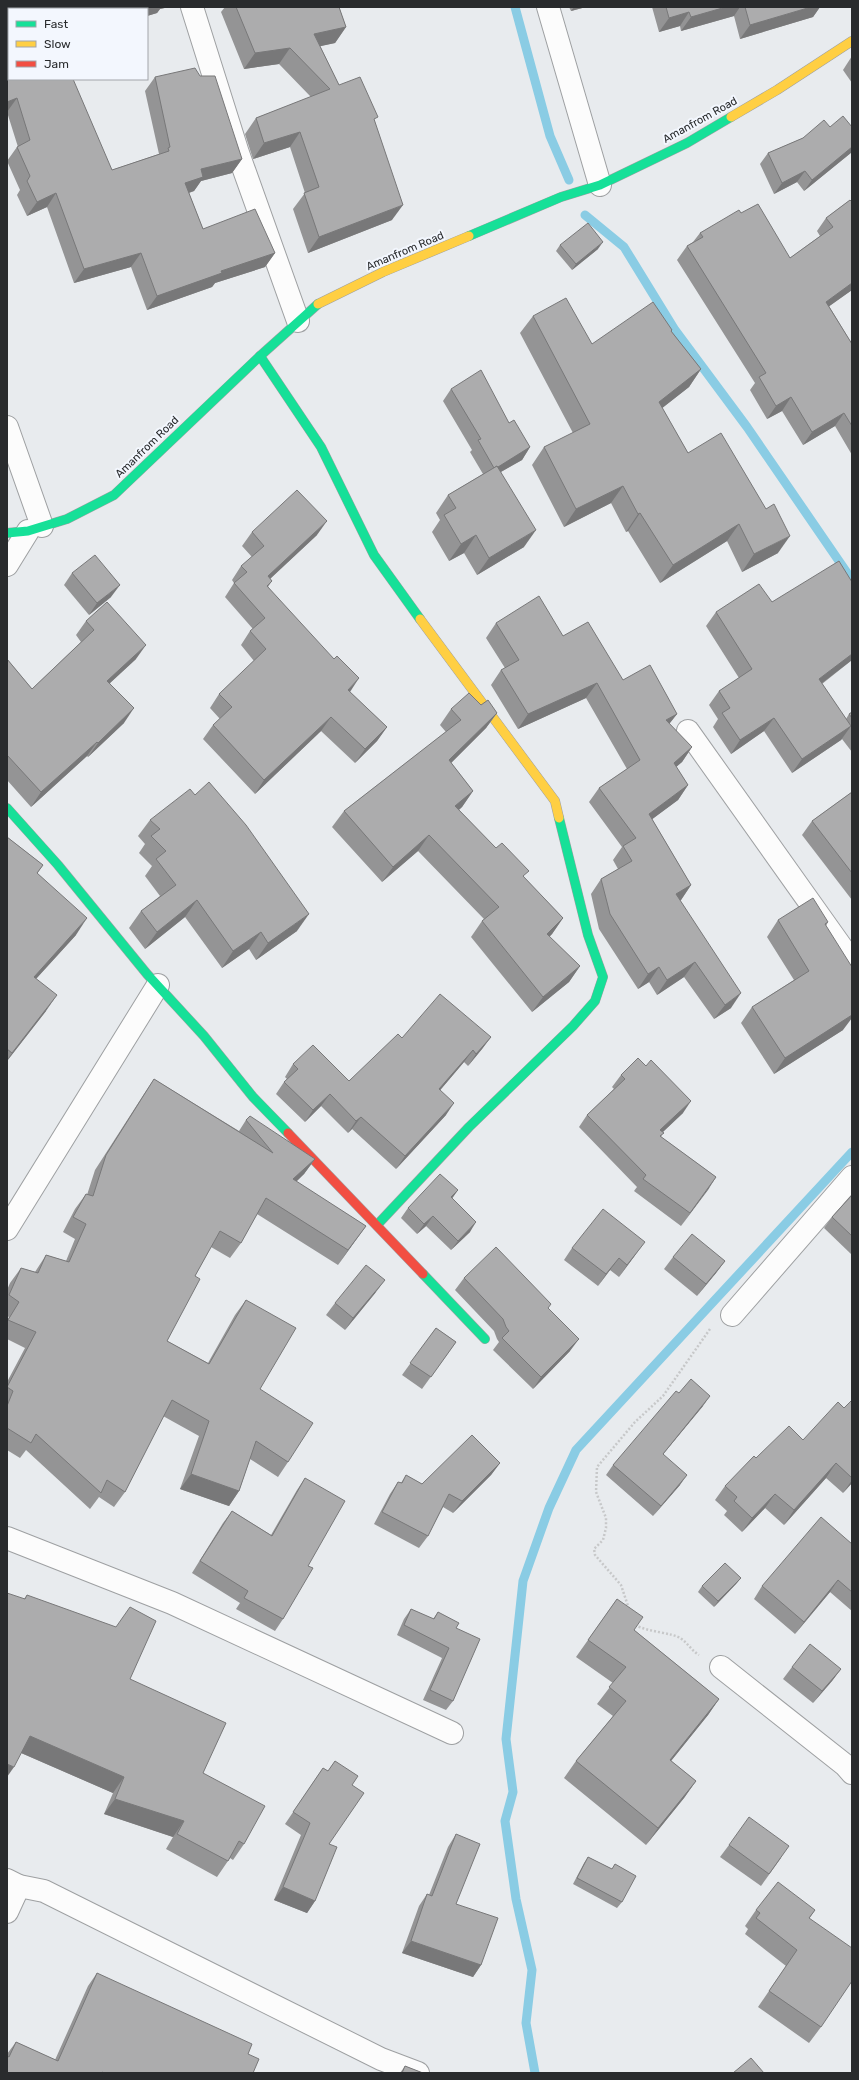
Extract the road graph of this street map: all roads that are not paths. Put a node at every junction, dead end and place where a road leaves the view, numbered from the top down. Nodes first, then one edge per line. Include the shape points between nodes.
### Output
1 (192, 7) edge
2 (548, 7) edge
3 (852, 41) edge
4 (600, 184) junction
5 (298, 321) junction
6 (260, 356) junction
7 (7, 427) edge
8 (26, 530) edge
9 (7, 565) edge
10 (688, 731) dead end
11 (7, 808) edge
12 (852, 962) edge
13 (158, 985) junction
14 (852, 1177) edge
15 (377, 1225) junction
16 (7, 1229) edge
17 (732, 1315) road end
18 (485, 1339) dead end
19 (7, 1538) edge
20 (721, 1667) road end
21 (452, 1733) dead end
22 (850, 1764) edge
23 (13, 1883) edge
24 (7, 1912) edge
25 (418, 2073) edge

1 - 5 street via 238,152
2 - 4 street
3 - 4 street, Amanfrom Road via 777,90 687,143
4 - 5 street, Amanfrom Road via 561,197 383,272 321,301
5 - 6 street, Amanfrom Road
6 - 8 street, Amanfrom Road via 114,495 67,519
6 - 15 street via 321,447 374,555 555,801 588,935 603,977 595,1001 573,1026 469,1127
7 - 8 street
8 - 9 street
10 - 12 street
11 - 13 street
13 - 15 street via 204,1036 253,1098
13 - 16 street
14 - 17 street
15 - 18 street
19 - 21 street via 172,1603
20 - 22 street
23 - 24 street
23 - 25 street via 44,1891 381,2059

